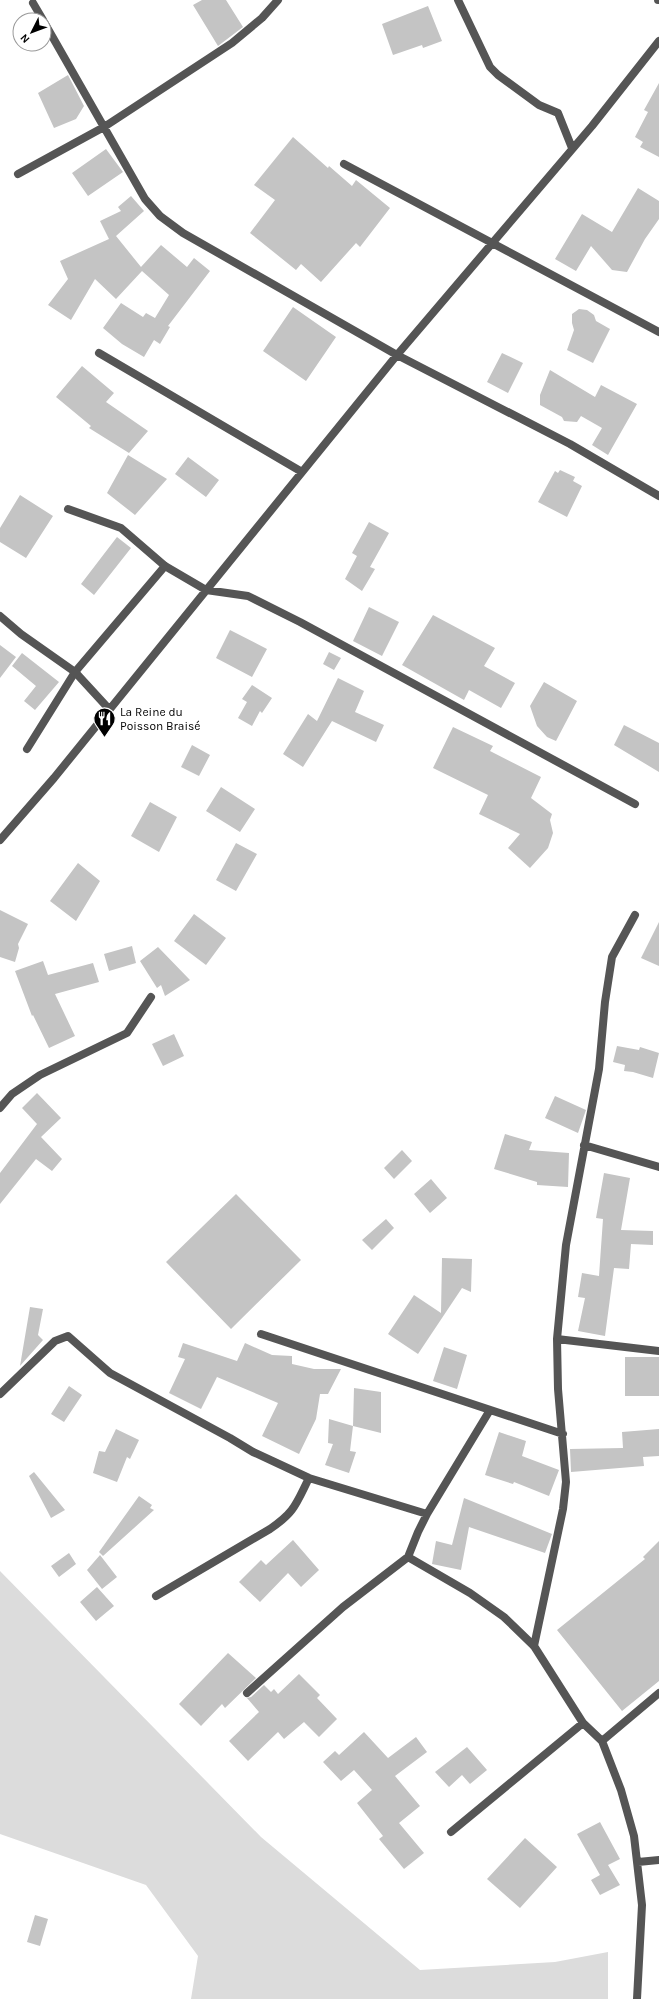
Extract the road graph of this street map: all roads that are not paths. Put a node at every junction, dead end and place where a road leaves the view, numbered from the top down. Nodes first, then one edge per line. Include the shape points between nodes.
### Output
1 (278, 0) edge
2 (458, 0) edge
3 (33, 3) dead end
4 (38, 12) edge
5 (52, 37) edge
6 (659, 41) edge
7 (104, 127) junction
8 (572, 148) junction
9 (344, 164) dead end
10 (18, 174) dead end
11 (493, 242) junction
12 (659, 332) edge
13 (99, 353) dead end
14 (398, 355) junction
15 (302, 472) junction
16 (659, 496) edge
17 (68, 509) dead end
18 (165, 566) junction
19 (206, 590) junction
20 (0, 616) edge
21 (75, 672) junction
22 (109, 710) junction
23 (27, 748) dead end
24 (635, 804) dead end
25 (0, 840) edge
26 (635, 915) dead end
27 (151, 998) dead end
28 (0, 1108) edge
29 (584, 1145) junction
30 (659, 1167) edge
31 (260, 1334) dead end
32 (557, 1339) junction
33 (659, 1351) edge
34 (0, 1394) edge
35 (490, 1410) junction
36 (563, 1434) junction
37 (309, 1478) junction
38 (427, 1514) junction
39 (408, 1557) junction
40 (156, 1596) dead end
41 (534, 1646) junction
42 (247, 1693) dead end
43 (659, 1693) edge
44 (583, 1723) junction
45 (602, 1740) junction
46 (451, 1832) dead end
47 (659, 1860) edge
48 (638, 1862) junction
49 (637, 1999) edge

1 - 7 street via 262,18 232,43
2 - 8 street via 490,67 539,105 558,113
3 - 4 street
5 - 7 street
6 - 8 street
7 - 10 street
7 - 14 street via 145,199 160,216 183,233
8 - 11 street
9 - 11 street
11 - 12 street
11 - 14 street
13 - 15 street
14 - 15 street
14 - 16 street via 570,444
15 - 19 street
17 - 18 street via 121,528
18 - 19 street
18 - 21 street
19 - 22 street
19 - 24 street via 248,596
20 - 21 street
21 - 22 street
21 - 23 street
22 - 25 street
26 - 29 street via 612,957 599,1069
27 - 28 street via 127,1033 40,1075 12,1094
29 - 30 street
29 - 32 street via 566,1245
31 - 35 street
32 - 33 street
32 - 36 street via 558,1389
34 - 37 street via 55,1341 68,1336 110,1373 252,1452
35 - 36 street
35 - 38 street
36 - 41 street via 566,1482 564,1509
37 - 38 street
37 - 40 street via 294,1509 287,1517
38 - 39 street
39 - 41 street via 470,1593 504,1617
39 - 42 street via 343,1607
41 - 44 street
43 - 45 street
44 - 45 street
44 - 46 street
45 - 48 street via 621,1790 634,1836
47 - 48 street
48 - 49 street via 642,1905

